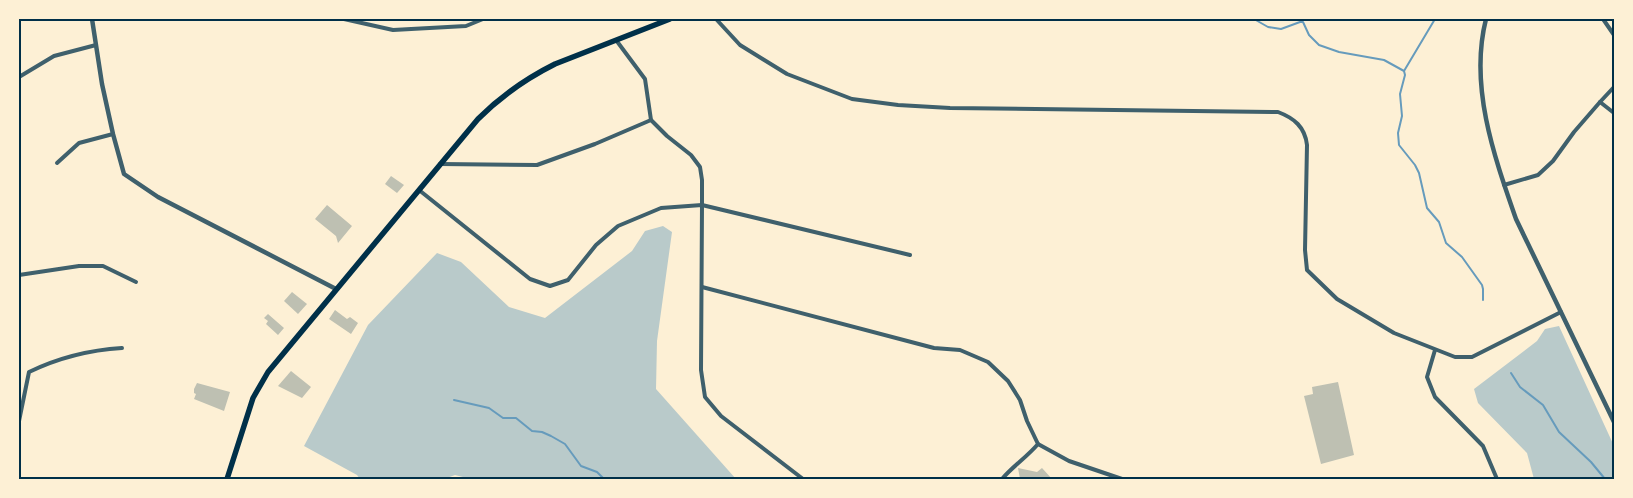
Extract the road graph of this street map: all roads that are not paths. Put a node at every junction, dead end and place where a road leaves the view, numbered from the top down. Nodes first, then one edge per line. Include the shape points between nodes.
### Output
1 (92, 19) edge
2 (344, 19) edge
3 (483, 19) edge
4 (670, 19) edge
5 (716, 19) edge
6 (1486, 19) edge
7 (1603, 19) edge
8 (1614, 35) edge
9 (616, 40) junction
10 (96, 45) junction
11 (19, 76) edge
12 (1614, 88) edge
13 (1600, 102) junction
14 (1614, 113) edge
15 (652, 120) junction
16 (113, 134) junction
17 (57, 163) dead end
18 (440, 164) junction
19 (1504, 185) junction
20 (418, 190) junction
21 (702, 204) junction
22 (910, 255) dead end
23 (19, 275) edge
24 (136, 282) dead end
25 (702, 287) junction
26 (336, 289) junction
27 (1561, 312) junction
28 (122, 348) dead end
29 (1434, 350) junction
30 (19, 420) edge
31 (1614, 422) edge
32 (1038, 444) junction
33 (227, 479) edge
34 (803, 479) edge
35 (1002, 479) edge
36 (1122, 479) edge
37 (1497, 479) edge

1 - 10 street
2 - 3 street via 393,30 466,26
4 - 9 main road
5 - 29 street via 740,45 787,74 852,99 950,108 1278,112 1290,117 1306,135 1307,270 1337,299 1394,333
6 - 19 street via 1480,50 1482,94
7 - 8 street
9 - 15 street via 645,79
9 - 18 main road via 554,64 514,88 478,119
10 - 11 street via 54,56
10 - 16 street
12 - 13 street
13 - 14 street
13 - 19 street via 1538,175
15 - 18 street via 537,165
15 - 21 street via 700,167
16 - 17 street via 79,143
16 - 26 street via 124,174 158,197
18 - 20 main road
19 - 27 street via 1516,219
20 - 21 street via 530,280 550,286 568,280 596,245 618,226 661,208
20 - 26 main road
21 - 22 street
21 - 25 street
23 - 24 street via 79,266 104,266
25 - 32 street via 934,348 960,350 988,362 1020,400
25 - 34 street via 701,370 705,397 721,416
26 - 33 main road via 259,385
27 - 29 street via 1472,356 1455,358
27 - 31 street
28 - 30 street via 88,352 29,372
29 - 37 street via 1427,376 1435,397 1483,446
32 - 35 street
32 - 36 street via 1070,461

